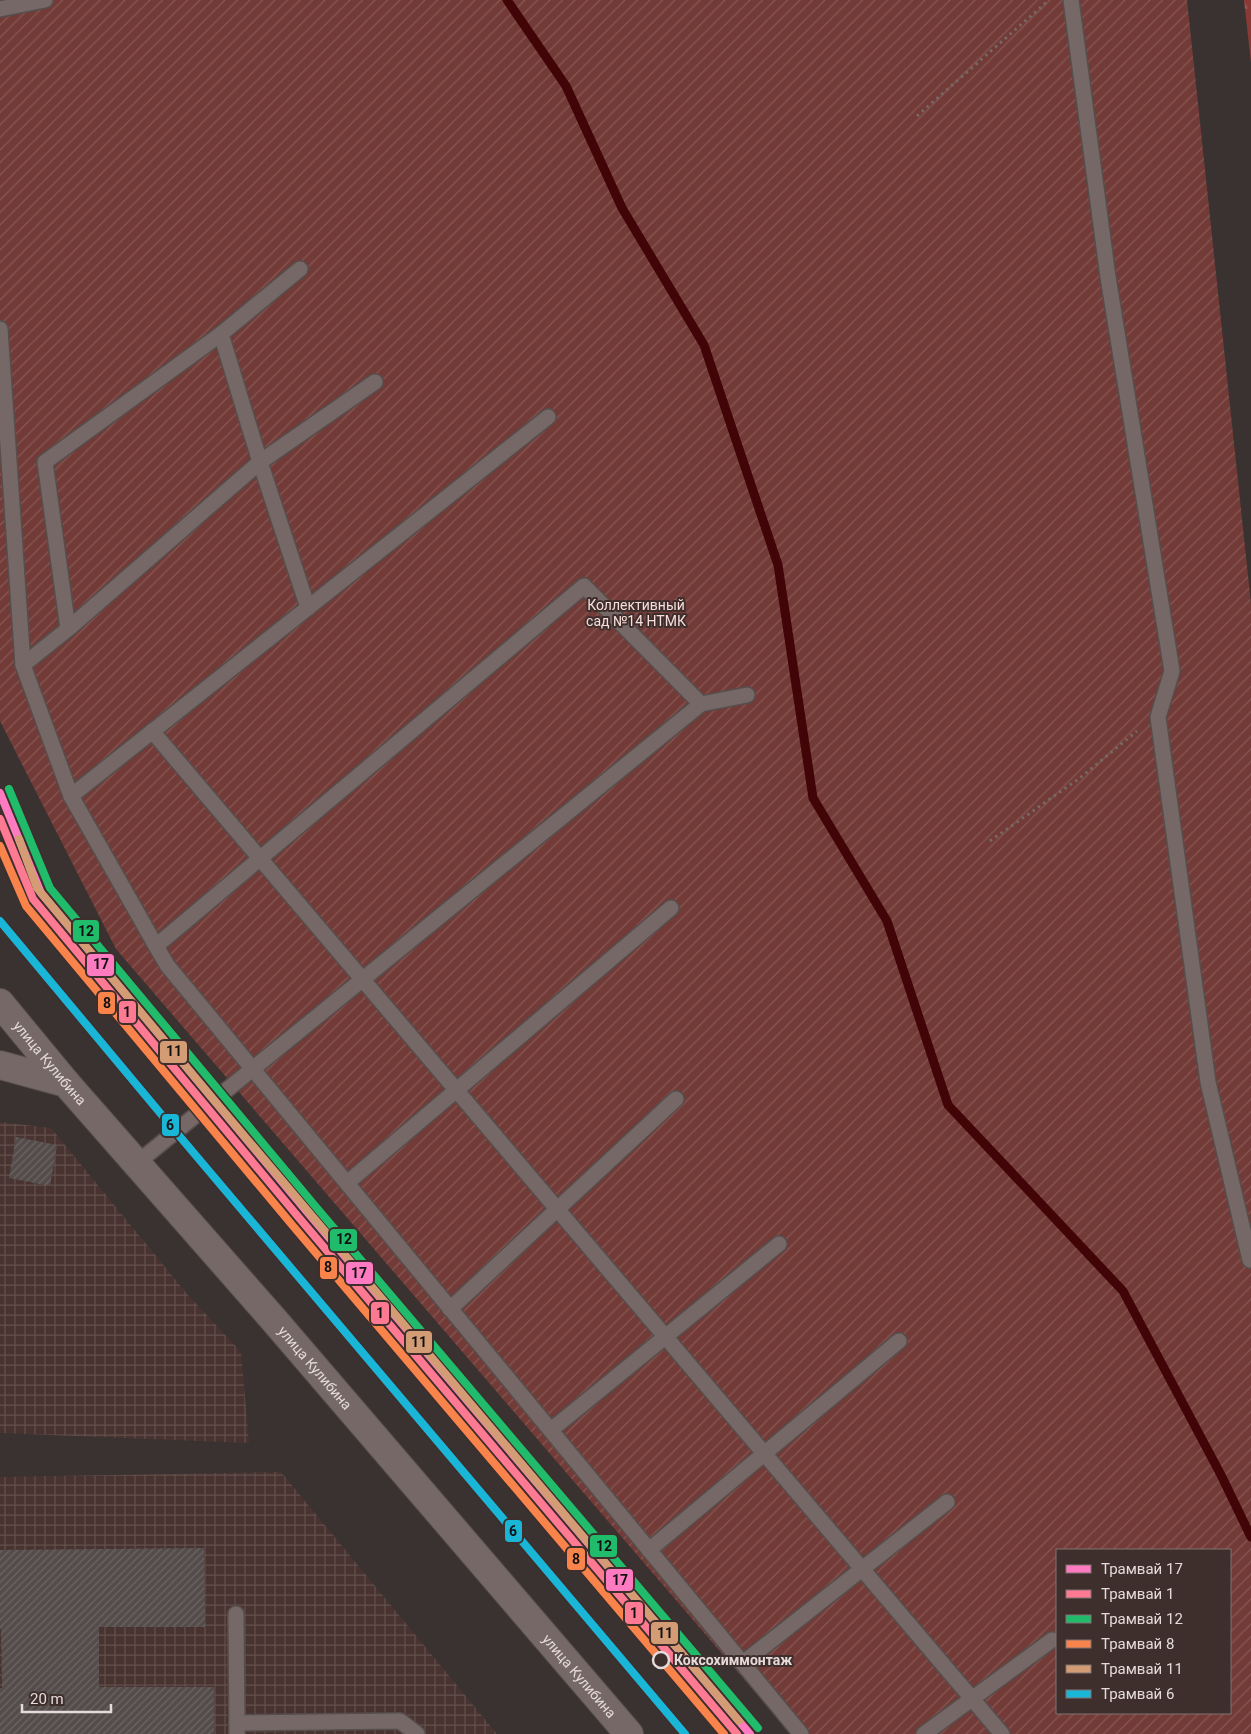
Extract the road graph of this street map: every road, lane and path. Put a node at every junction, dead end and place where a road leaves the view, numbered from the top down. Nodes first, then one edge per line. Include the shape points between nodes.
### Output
1 (45, 0) edge
2 (1049, 0) edge
3 (1071, 0) edge
4 (0, 9) edge
5 (917, 116) dead end
6 (300, 269) dead end
7 (0, 329) edge
8 (221, 334) junction
9 (375, 382) dead end
10 (548, 417) dead end
11 (260, 462) junction
12 (308, 608) junction
13 (68, 629) junction
14 (22, 665) junction
15 (747, 695) dead end
16 (701, 704) junction
17 (1159, 713) junction
18 (152, 731) junction
19 (71, 796) junction
20 (990, 841) dead end
21 (260, 858) junction
22 (671, 908) dead end
23 (156, 946) junction
24 (363, 980) junction
25 (0, 1003) edge
26 (0, 1065) edge
27 (253, 1069) junction
28 (66, 1082) junction
29 (457, 1090) junction
30 (676, 1099) dead end
31 (137, 1163) junction
32 (347, 1183) junction
33 (558, 1209) junction
34 (779, 1244) dead end
35 (1250, 1260) dead end
36 (450, 1309) junction
37 (666, 1337) junction
38 (899, 1341) dead end
39 (551, 1430) junction
40 (765, 1454) junction
41 (947, 1502) dead end
42 (649, 1550) junction
43 (862, 1568) junction
44 (236, 1614) dead end
45 (1052, 1640) dead end
46 (742, 1663) junction
47 (972, 1698) junction
48 (237, 1728) edge
49 (417, 1734) edge
50 (629, 1734) edge
51 (801, 1734) edge
52 (924, 1734) edge
53 (1002, 1734) edge

1 - 4 lane
2 - 5 path
3 - 17 lane via 1108,277 1172,671
6 - 8 lane
7 - 14 lane
8 - 11 lane
8 - 13 lane via 45,462
9 - 11 lane
10 - 12 lane
11 - 12 lane
11 - 13 lane
12 - 18 lane
13 - 14 lane
14 - 19 lane
15 - 16 lane
16 - 21 lane via 584,586
16 - 24 lane
17 - 20 path via 1080,778
17 - 35 lane via 1208,1082
18 - 19 lane
18 - 21 lane
19 - 23 lane
21 - 23 lane
21 - 24 lane
22 - 29 lane
23 - 27 lane via 167,965
24 - 27 lane
24 - 29 lane
25 - 28 street, улица Кулибина
26 - 28 street
27 - 31 lane
27 - 32 lane
28 - 31 street, улица Кулибина
29 - 32 lane
29 - 33 lane
30 - 33 lane
31 - 50 street, улица Кулибина
32 - 36 lane
33 - 36 lane
33 - 37 lane
34 - 37 lane
36 - 39 lane
37 - 39 lane
37 - 40 lane
38 - 40 lane
39 - 42 lane
40 - 42 lane
40 - 43 lane
41 - 43 lane
42 - 46 lane
43 - 46 lane
43 - 47 lane
44 - 48 lane
45 - 47 lane
46 - 51 lane
47 - 52 lane
47 - 53 lane
48 - 49 lane via 400,1721

